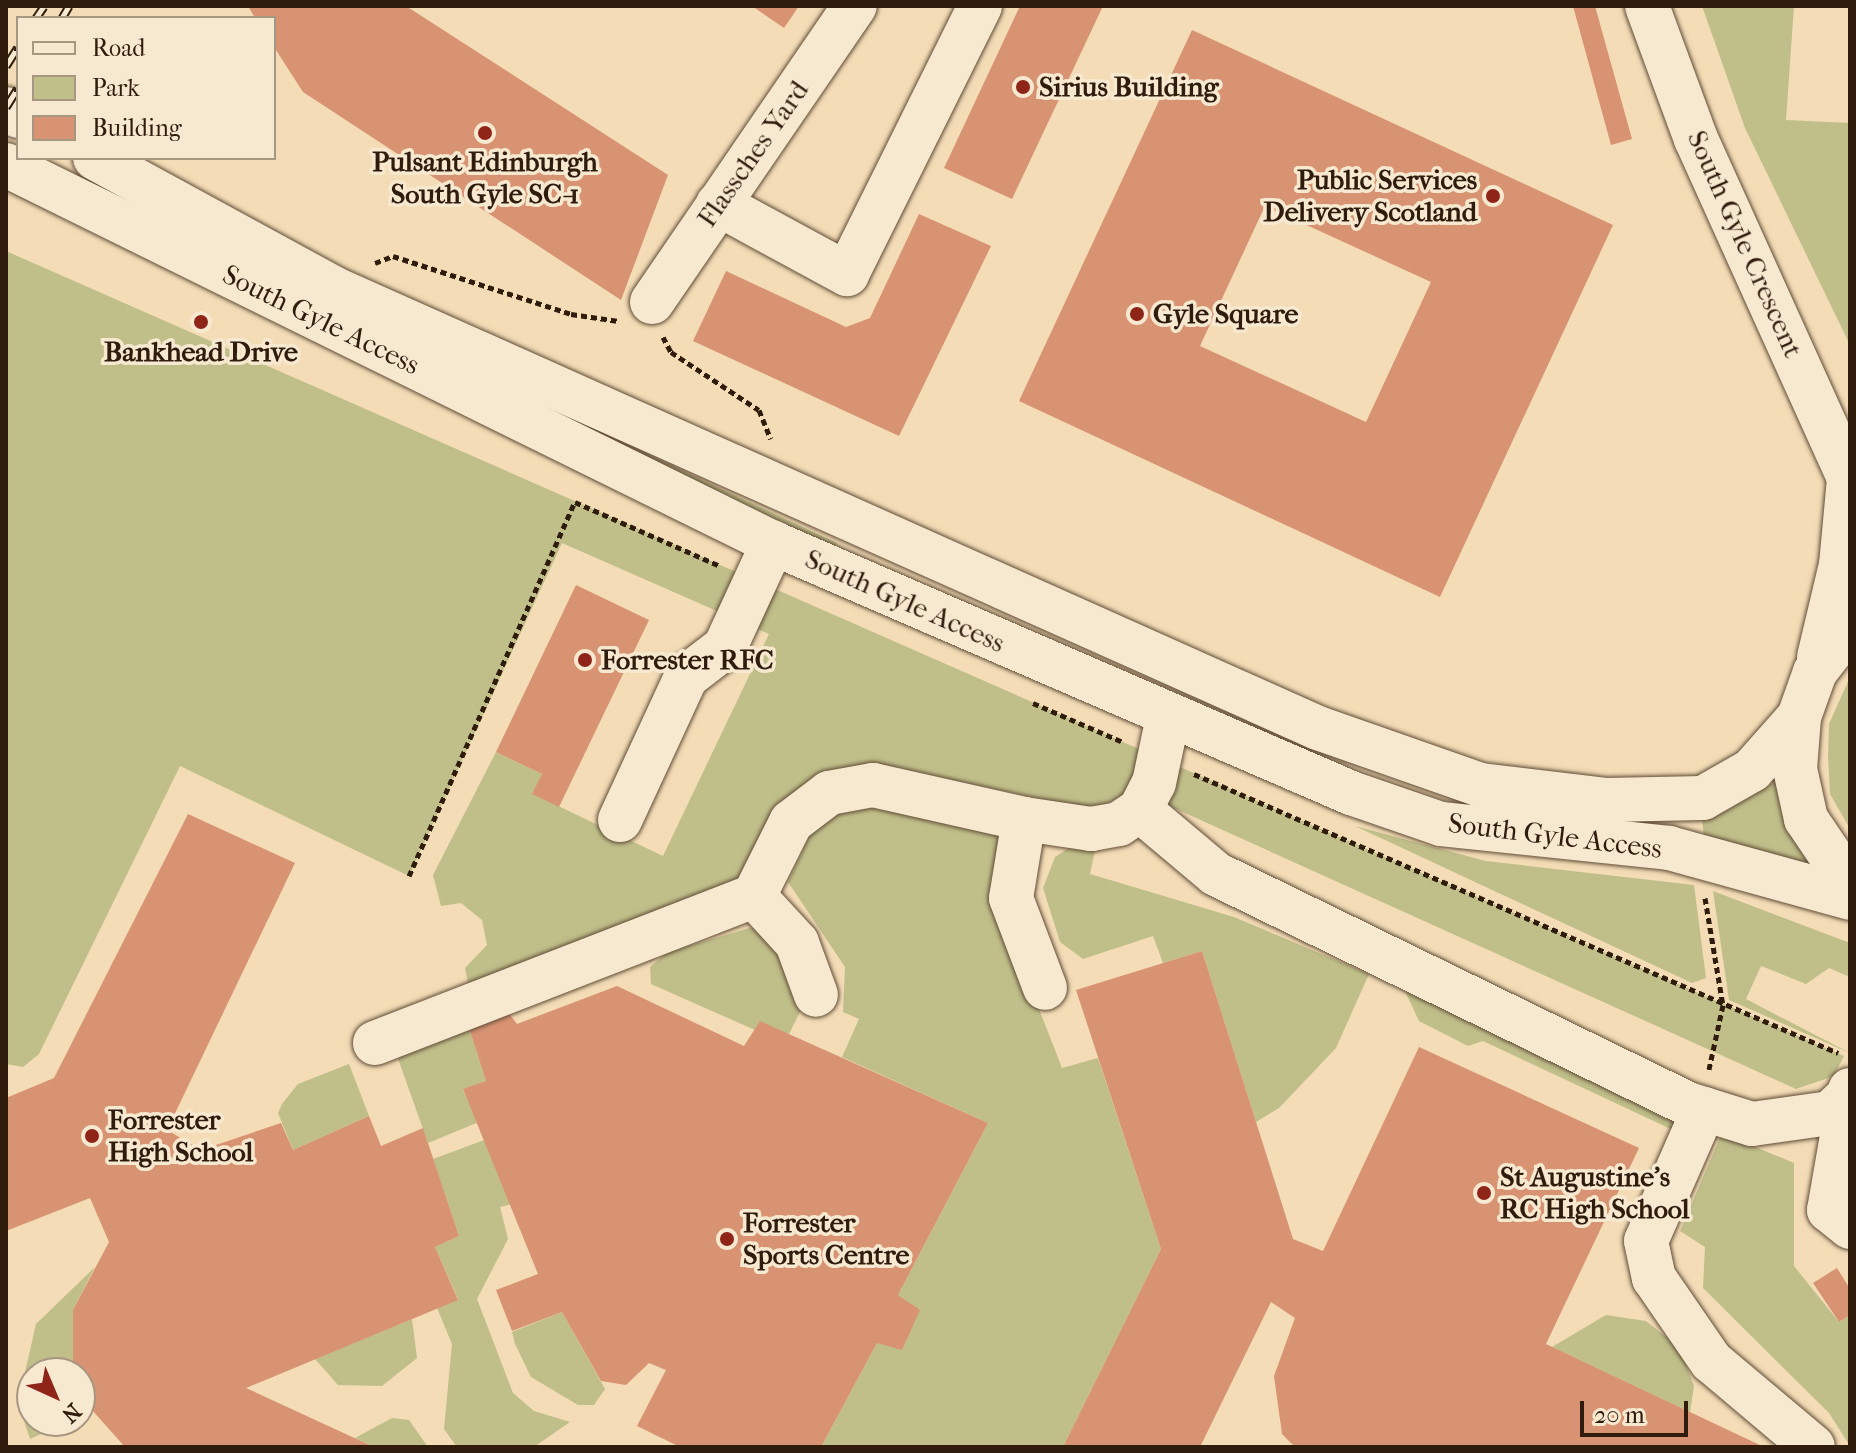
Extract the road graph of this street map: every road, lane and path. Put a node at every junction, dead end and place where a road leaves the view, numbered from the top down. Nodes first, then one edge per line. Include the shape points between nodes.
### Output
1 (855, 6) edge
2 (980, 6) edge
3 (1647, 6) edge
4 (99, 160) edge
5 (6, 165) edge
6 (718, 204) junction
7 (333, 288) junction
8 (652, 302) junction
9 (757, 476) junction
10 (1849, 479) edge
11 (764, 562) junction
12 (1850, 627) edge
13 (1815, 672) junction
14 (1017, 696) dead end
15 (1799, 717) junction
16 (1161, 737) junction
17 (1140, 810) junction
18 (1024, 819) junction
19 (620, 820) dead end
20 (1698, 860) junction
21 (409, 876) dead end
22 (1850, 884) edge
23 (754, 896) junction
24 (1850, 898) edge
25 (1045, 988) dead end
26 (816, 995) dead end
27 (1723, 1005) junction
28 (375, 1043) dead end
29 (1849, 1082) edge
30 (1701, 1108) junction
31 (1850, 1227) edge
32 (1813, 1447) edge

1 - 6 street, Flassches Yard
2 - 6 street via 847,274
3 - 10 street, South Gyle Crescent via 1696,139
4 - 7 street, South Gyle Access
5 - 11 street, South Gyle Access
6 - 8 street, Flassches Yard
7 - 8 path via 393,256 593,319 627,321
7 - 9 street, South Gyle Access
8 - 9 path via 671,352 759,410 772,440
9 - 15 street, South Gyle Access via 1318,728 1481,785 1607,800 1703,798 1752,770
10 - 13 street, South Gyle Crescent via 1841,565
11 - 16 street, South Gyle Access
11 - 19 street via 725,647 686,677
11 - 21 path via 575,502
12 - 13 street
13 - 15 street
14 - 16 path
15 - 22 street via 1795,769 1806,819
16 - 17 street via 1154,783
16 - 20 street, South Gyle Access via 1441,824 1669,848
16 - 27 path
17 - 18 street via 1119,824 1091,829
17 - 30 street via 1216,874
18 - 23 street via 873,785 829,793 791,822
18 - 25 street via 1011,898
20 - 24 street, South Gyle Access
20 - 27 path
23 - 26 street via 797,943
23 - 28 street
27 - 29 path
27 - 30 path
29 - 30 street via 1830,1113 1752,1124
29 - 31 street via 1829,1210
30 - 32 street via 1646,1241 1654,1278 1711,1361

